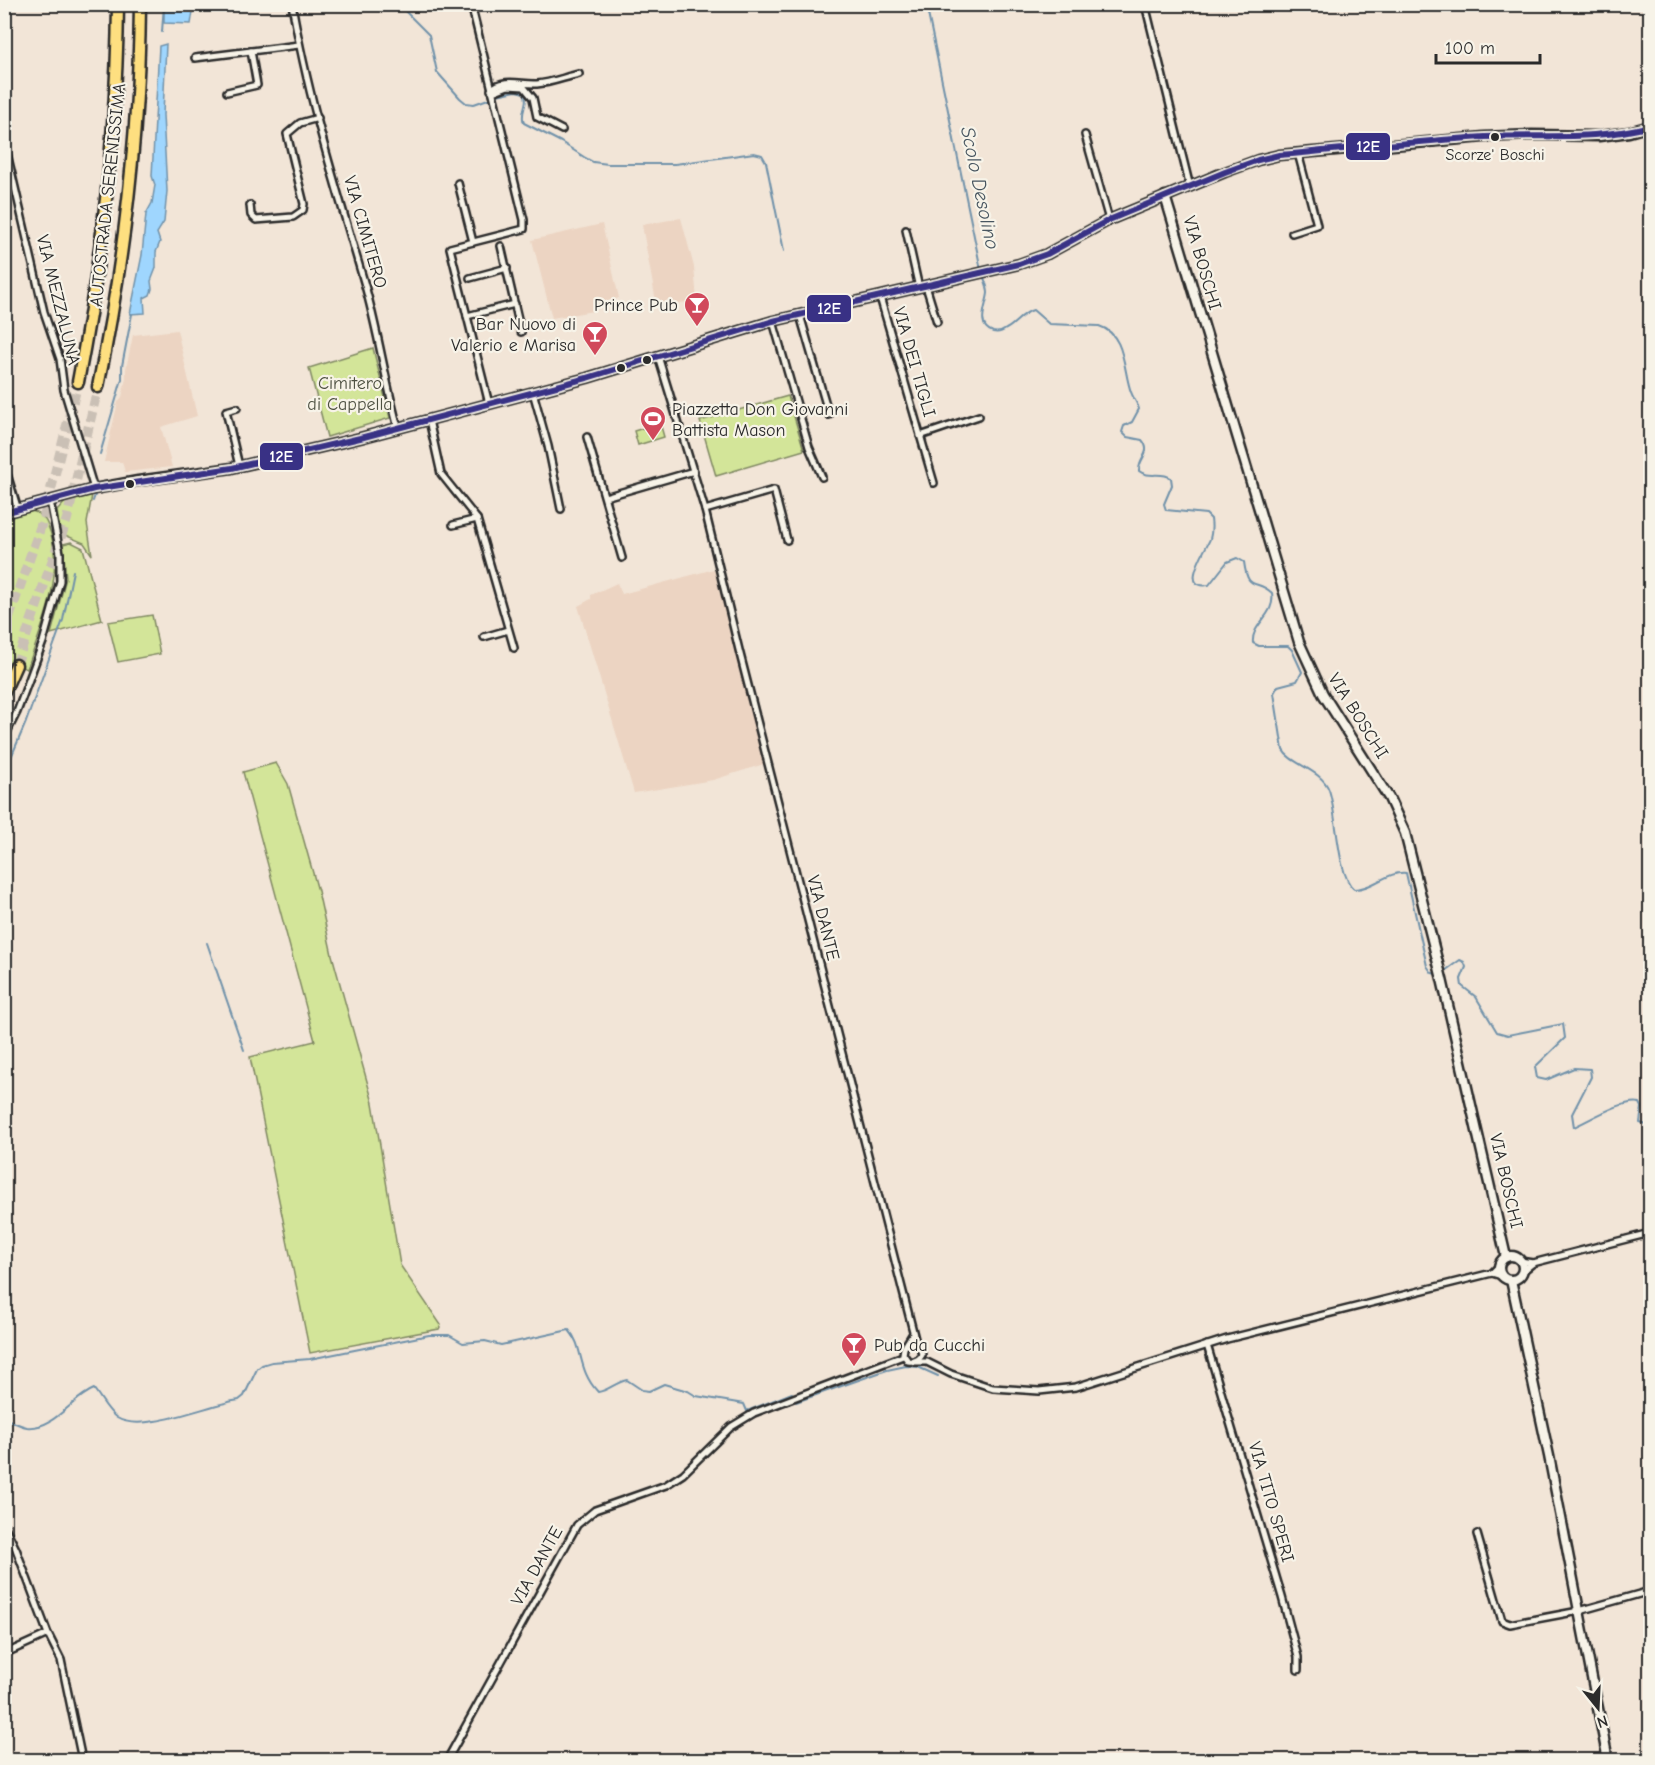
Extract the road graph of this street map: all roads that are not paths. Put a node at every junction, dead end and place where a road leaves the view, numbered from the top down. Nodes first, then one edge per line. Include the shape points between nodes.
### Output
1 (118, 4) edge
2 (140, 4) edge
3 (292, 4) edge
4 (471, 4) edge
5 (1145, 4) edge
6 (299, 45) junction
7 (250, 51) junction
8 (195, 58) dead end
9 (579, 74) dead end
10 (492, 91) junction
11 (227, 92) dead end
12 (4, 116) edge
13 (318, 118) junction
14 (1650, 126) edge
15 (562, 130) dead end
16 (1085, 135) dead end
17 (1297, 153) junction
18 (458, 183) dead end
19 (1190, 187) junction
20 (1165, 196) junction
21 (250, 205) dead end
22 (1109, 220) junction
23 (906, 230) dead end
24 (1292, 233) dead end
25 (473, 242) junction
26 (501, 246) dead end
27 (507, 268) junction
28 (470, 278) dead end
29 (923, 287) junction
30 (880, 297) junction
31 (515, 304) junction
32 (800, 315) junction
33 (467, 316) junction
34 (773, 321) junction
35 (937, 322) dead end
36 (521, 332) dead end
37 (658, 356) junction
38 (78, 382) tunnel mouth
39 (98, 387) tunnel mouth
40 (533, 392) junction
41 (489, 404) junction
42 (237, 408) dead end
43 (829, 415) dead end
44 (979, 416) dead end
45 (429, 420) junction
46 (398, 428) junction
47 (920, 436) junction
48 (587, 437) dead end
49 (4, 464) edge
50 (239, 466) junction
51 (694, 471) junction
52 (822, 477) dead end
53 (934, 483) dead end
54 (94, 489) junction
55 (605, 497) junction
56 (50, 501) junction
57 (561, 509) dead end
58 (18, 510) junction
59 (705, 510) junction
60 (4, 513) edge
61 (477, 519) junction
62 (453, 525) dead end
63 (787, 540) dead end
64 (622, 558) dead end
65 (508, 630) junction
66 (484, 637) dead end
67 (513, 648) dead end
68 (16, 665) tunnel mouth
69 (4, 692) edge
70 (4, 738) edge
71 (1650, 1233) edge
72 (1506, 1257) junction
73 (1520, 1261) junction
74 (1533, 1263) junction
75 (1499, 1266) junction
76 (1522, 1271) junction
77 (1492, 1273) junction
78 (1502, 1276) junction
79 (1511, 1280) junction
80 (913, 1333) junction
81 (916, 1343) junction
82 (906, 1345) junction
83 (1208, 1345) junction
84 (922, 1350) junction
85 (903, 1356) junction
86 (914, 1362) junction
87 (927, 1362) junction
88 (4, 1525) edge
89 (1477, 1534) dead end
90 (1650, 1590) edge
91 (1579, 1611) junction
92 (48, 1634) junction
93 (4, 1654) edge
94 (1298, 1670) dead end
95 (82, 1761) edge
96 (447, 1761) edge
97 (1608, 1761) edge

1 - 38 highway, AUTOSTRADA SERENISSIMA via 109,183
2 - 39 highway, AUTOSTRADA SERENISSIMA via 130,187
3 - 6 street, VIA CIMITERO
4 - 10 street
5 - 19 street
6 - 7 street
6 - 13 street, VIA CIMITERO
7 - 8 street
7 - 11 street via 257,84
9 - 10 street via 537,84 501,83
10 - 15 street via 524,87 533,98 537,117
10 - 25 street via 511,159 524,229
12 - 54 street, VIA MEZZALUNA via 6,149 44,312
13 - 21 street via 300,123 288,135 303,210 293,217 256,220
13 - 46 street, VIA CIMITERO via 365,284
14 - 17 main road via 1599,136 1484,137
16 - 22 street
17 - 19 main road via 1258,160
17 - 24 street via 1317,225
18 - 25 street
19 - 20 main road
20 - 22 main road
20 - 72 main road, VIA BOSCHI via 1299,642 1323,694 1389,798 1405,833
22 - 29 main road via 1033,260
23 - 29 street
25 - 33 street via 450,248
26 - 27 street
27 - 28 street
27 - 31 street
29 - 30 main road
29 - 35 street
30 - 32 main road
30 - 47 street, VIA DEI TIGLI
31 - 33 street
31 - 36 street
32 - 34 main road
32 - 43 street
33 - 41 street
34 - 37 main road
34 - 52 street via 809,447
37 - 40 main road
37 - 51 street, VIA DANTE
40 - 41 main road
40 - 57 street
41 - 45 main road
42 - 50 street via 226,411
44 - 47 street, VIA DEI TIGLI
45 - 46 main road
45 - 61 street via 441,474
46 - 50 main road
47 - 53 street, VIA DEI TIGLI
48 - 55 street
49 - 58 street
50 - 54 main road
51 - 55 street
51 - 59 street, VIA DANTE
54 - 56 main road
55 - 64 street
56 - 58 main road
56 - 70 street via 60,554 60,581 42,642
58 - 60 main road
59 - 63 street via 774,490
59 - 80 street, VIA DANTE
61 - 62 street
61 - 65 street
65 - 66 street
65 - 67 street
68 - 69 highway
71 - 74 street
72 - 73 main road, VIA BOSCHI
72 - 75 main road, VIA BOSCHI
73 - 74 street
73 - 76 main road
74 - 76 street
75 - 77 street
75 - 78 main road
76 - 79 main road
77 - 78 street
77 - 83 street
78 - 79 main road
79 - 91 main road
80 - 81 street, VIA DANTE
80 - 82 street
81 - 82 street
81 - 84 street
82 - 85 street
83 - 87 street via 1076,1387 1039,1392 993,1388
83 - 94 street, VIA TITO SPERI via 1299,1657
84 - 86 street
84 - 87 street
85 - 86 street
85 - 96 street, VIA DANTE via 754,1413 731,1427 683,1474 666,1485 595,1510 577,1525
86 - 87 street
88 - 92 street
89 - 91 street via 1502,1621 1522,1623
90 - 91 street
91 - 97 main road
92 - 93 street
92 - 95 street via 64,1671

